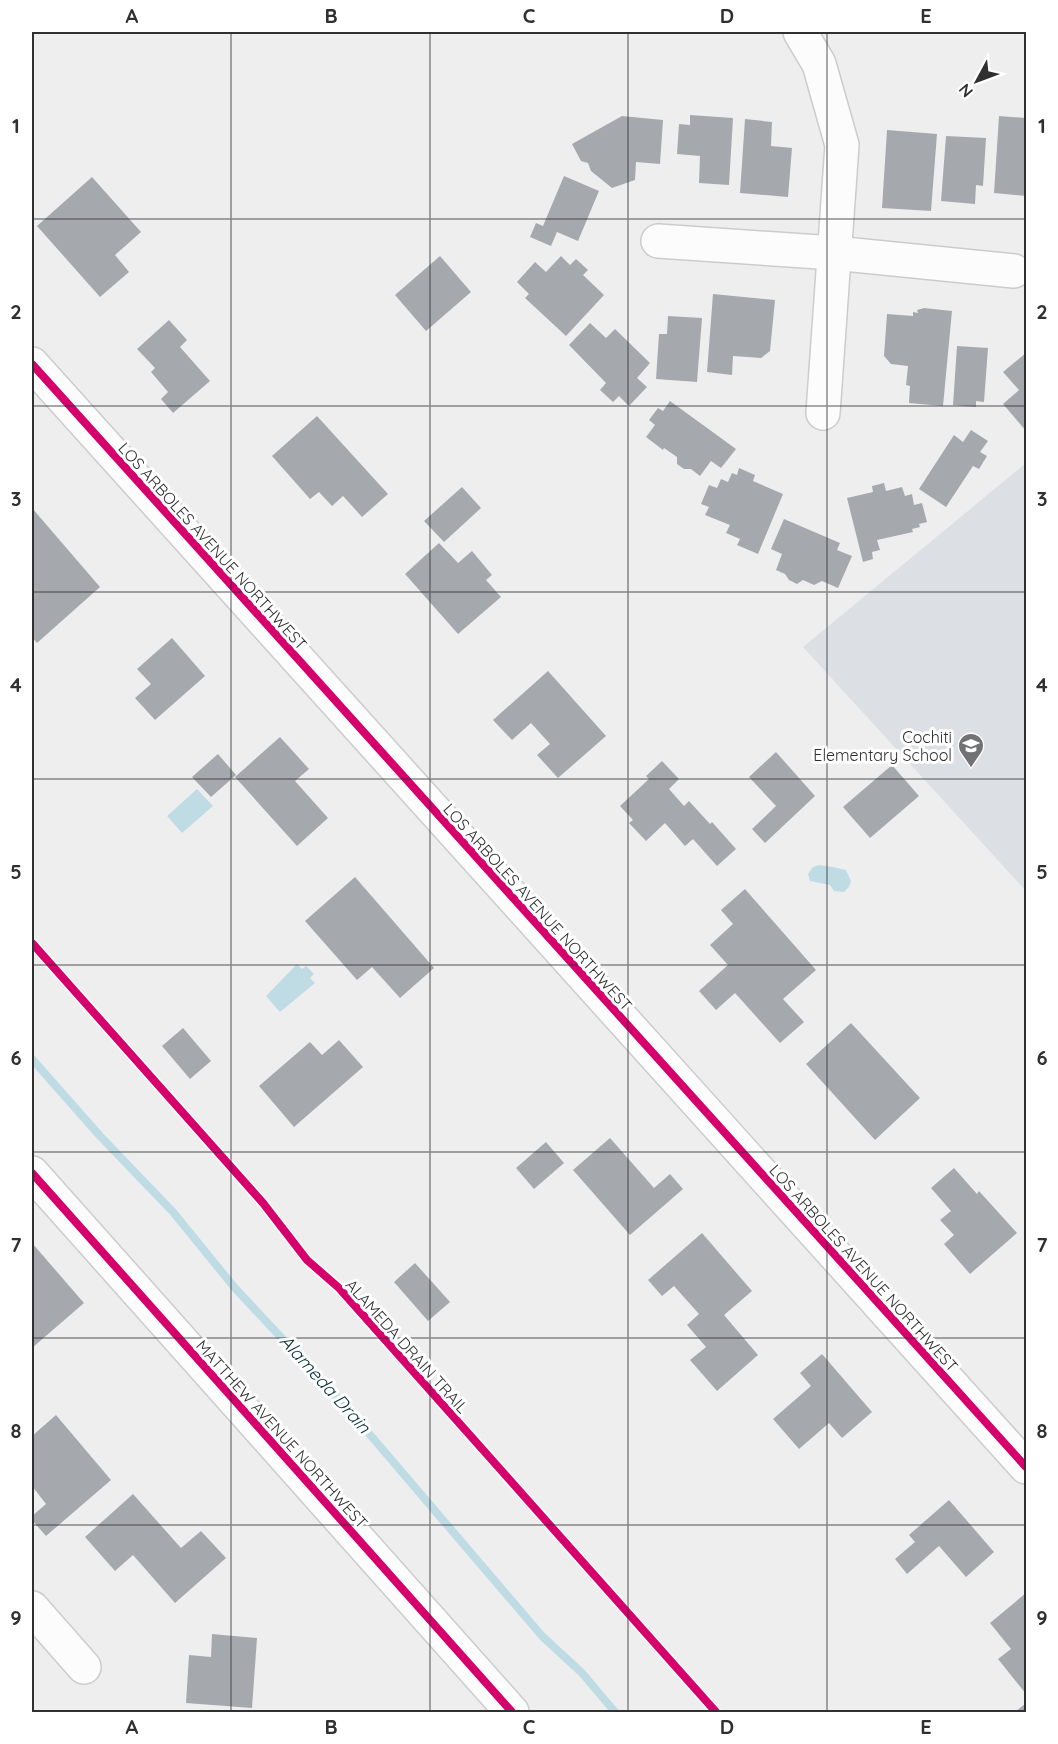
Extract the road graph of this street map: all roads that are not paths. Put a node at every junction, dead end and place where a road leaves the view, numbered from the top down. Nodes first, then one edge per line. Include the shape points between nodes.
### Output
1 (800, 32) edge
2 (658, 241) dead end
3 (834, 253) junction
4 (1014, 271) dead end
5 (32, 364) edge
6 (823, 413) dead end
7 (32, 1173) edge
8 (1026, 1467) edge
9 (32, 1608) edge
10 (84, 1667) dead end
11 (512, 1713) edge

1 - 3 street via 819,64 842,145
2 - 3 street
3 - 4 street
3 - 6 street
5 - 8 street, LOS ARBOLES AVENUE NORTHWEST
7 - 11 street, MATTHEW AVENUE NORTHWEST
9 - 10 street

